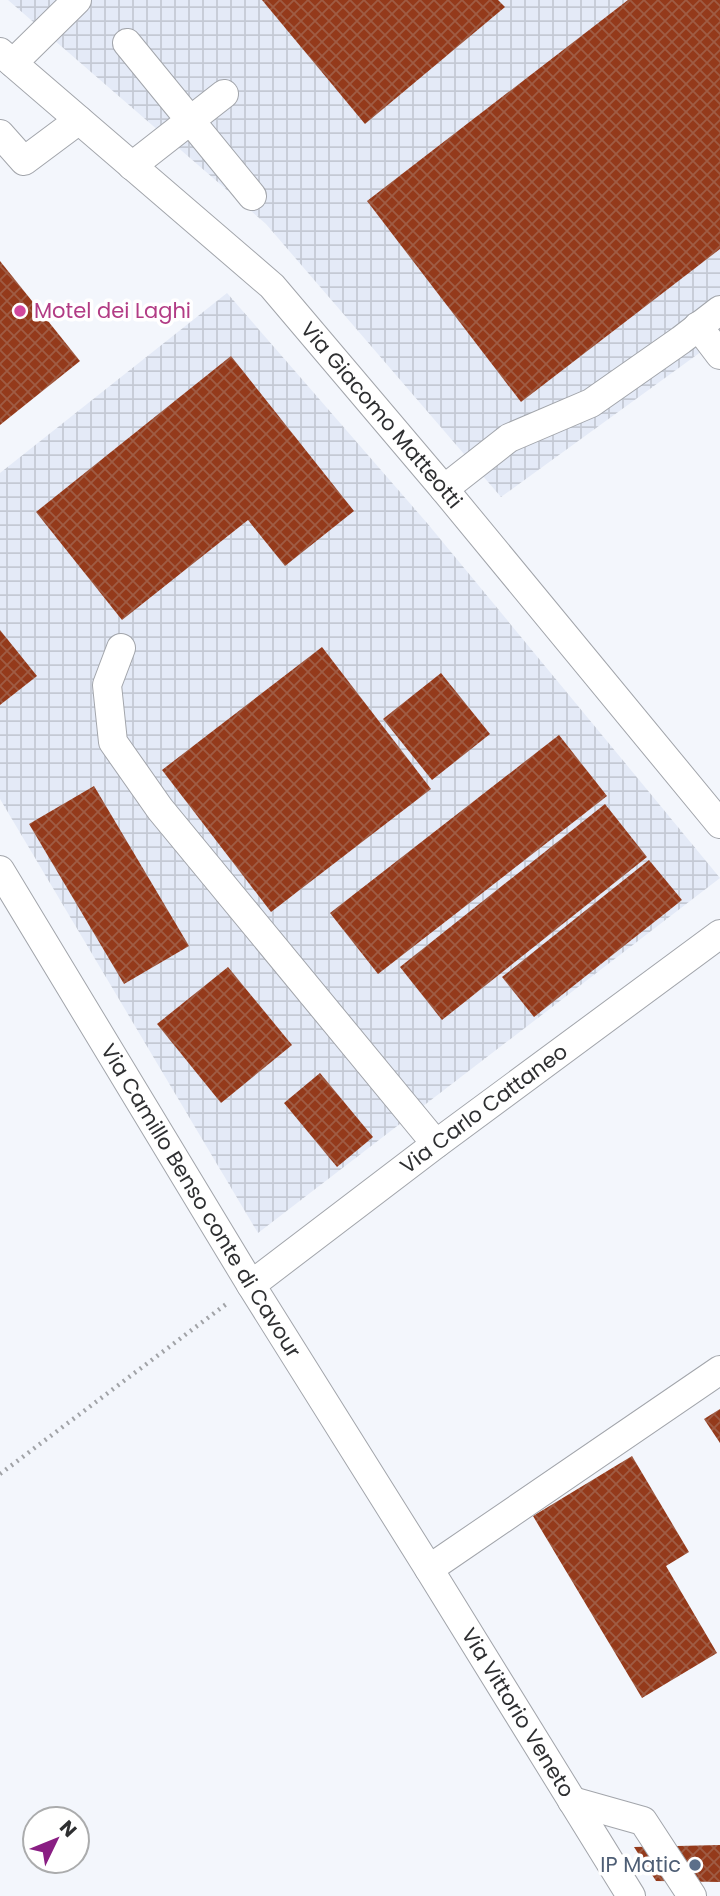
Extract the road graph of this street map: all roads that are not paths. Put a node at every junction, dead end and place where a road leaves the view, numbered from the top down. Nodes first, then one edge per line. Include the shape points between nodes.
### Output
1 (72, 2) edge
2 (127, 43) dead end
3 (6, 57) edge
4 (224, 94) dead end
5 (79, 120) junction
6 (189, 121) junction
7 (0, 134) edge
8 (132, 166) junction
9 (252, 196) dead end
10 (709, 318) edge
11 (720, 355) edge
12 (444, 489) junction
13 (121, 648) dead end
14 (720, 824) edge
15 (0, 870) edge
16 (720, 934) edge
17 (436, 1144) junction
18 (251, 1285) junction
19 (720, 1370) edge
20 (404, 1529) joint
21 (429, 1569) junction
22 (572, 1801) junction
23 (631, 1896) edge
24 (692, 1896) edge

1 - 3 street
2 - 6 street
3 - 5 street, Via Giacomo Matteotti
4 - 6 street
5 - 7 street via 24,161
5 - 8 street, Via Giacomo Matteotti
6 - 8 street
6 - 9 street
8 - 12 street, Via Giacomo Matteotti via 272,286
10 - 11 street
10 - 12 street via 592,403 509,438
12 - 14 street, Via Giacomo Matteotti
13 - 17 street via 107,685 114,742 160,809
15 - 18 street, Via Camillo Benso conte di Cavour
16 - 17 street, Via Carlo Cattaneo
17 - 18 street, Via Carlo Cattaneo
18 - 20 street, Via Camillo Benso conte di Cavour
19 - 21 street
20 - 21 street, Via Vittorio Veneto
21 - 22 street, Via Vittorio Veneto
22 - 23 street, Via Vittorio Veneto
22 - 24 street via 643,1821

